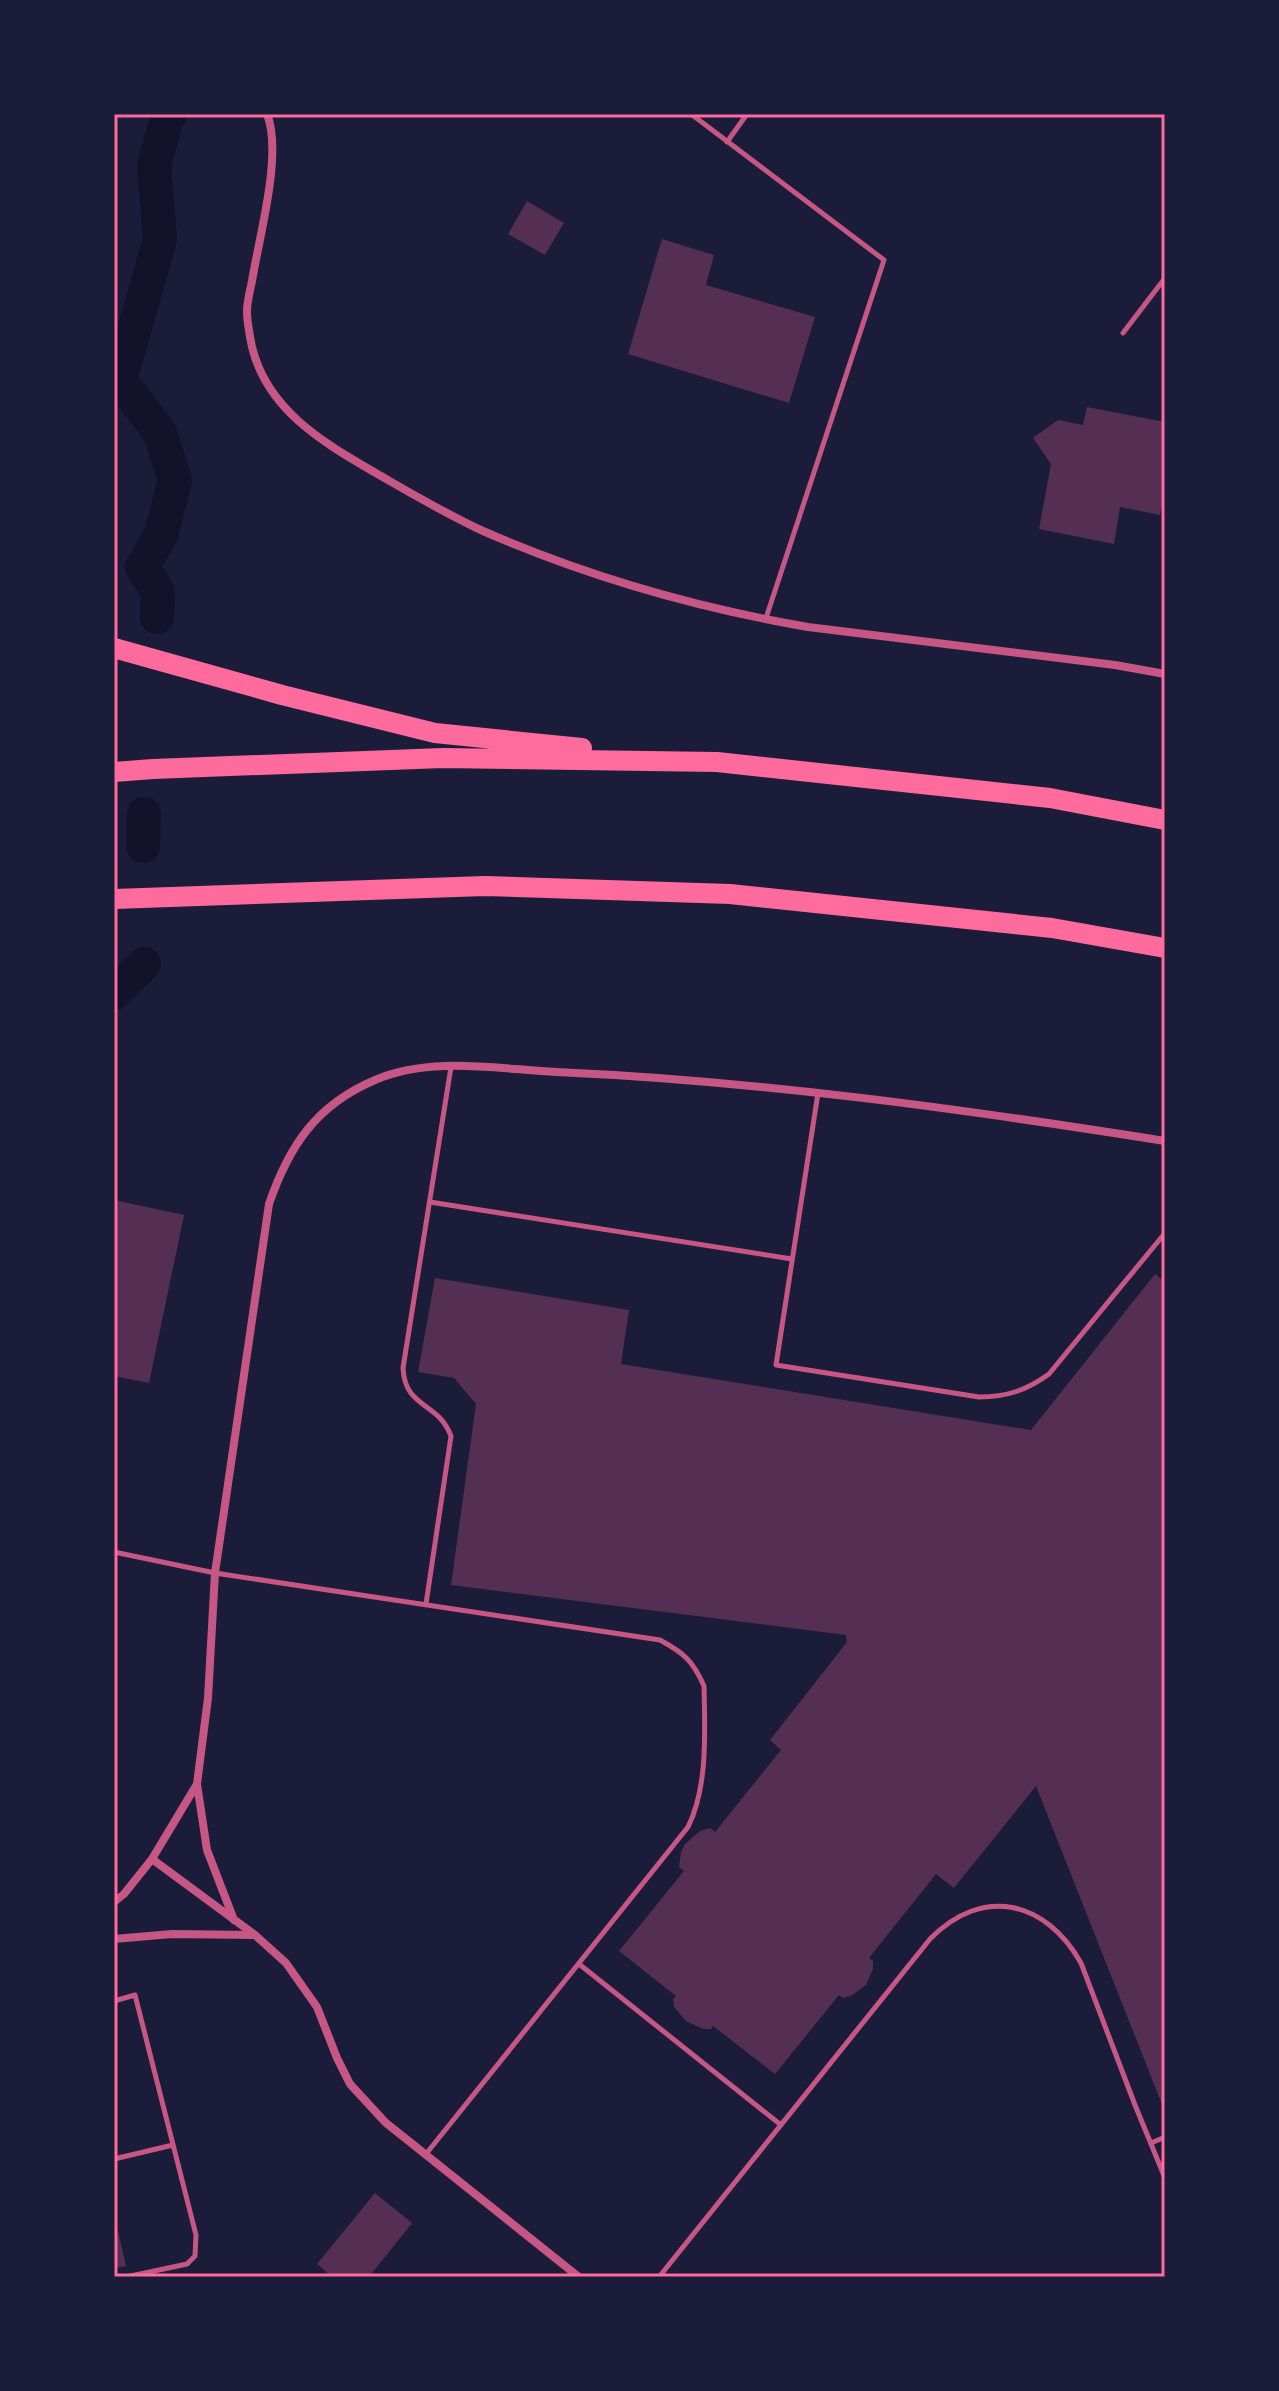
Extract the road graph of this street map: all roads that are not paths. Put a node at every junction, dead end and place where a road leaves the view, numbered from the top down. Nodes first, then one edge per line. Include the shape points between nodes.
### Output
1 (267, 114) edge
2 (691, 114) edge
3 (747, 114) edge
4 (727, 142) junction
5 (1165, 278) edge
6 (1123, 333) dead end
7 (766, 619) junction
8 (114, 648) edge
9 (1165, 674) edge
10 (717, 762) junction
11 (114, 772) edge
12 (1165, 820) edge
13 (114, 899) edge
14 (1165, 948) edge
15 (451, 1067) junction
16 (818, 1092) junction
17 (1165, 1141) edge
18 (430, 1202) junction
19 (1165, 1233) edge
20 (1157, 1243) junction
21 (1165, 1250) edge
22 (792, 1259) junction
23 (114, 1552) edge
24 (215, 1573) junction
25 (426, 1604) junction
26 (197, 1784) junction
27 (152, 1859) junction
28 (114, 1902) edge
29 (235, 1920) junction
30 (255, 1935) junction
31 (114, 1939) edge
32 (579, 1964) junction
33 (114, 2001) edge
34 (781, 2125) junction
35 (1165, 2137) edge
36 (1151, 2143) junction
37 (173, 2145) junction
38 (426, 2154) junction
39 (114, 2159) edge
40 (1165, 2178) edge
41 (126, 2277) edge
42 (579, 2277) edge
43 (659, 2277) edge

1 - 7 street via 273,163 247,312 252,349 265,381 290,416 334,448 480,530 654,591
2 - 4 lane
3 - 4 lane
4 - 7 lane via 884,260
5 - 6 lane
7 - 9 street
8 - 10 highway via 435,733
10 - 11 highway via 443,758
10 - 12 highway via 1050,798
13 - 14 highway via 485,886 730,894 1052,928
15 - 16 street via 665,1077
15 - 18 lane
15 - 24 street via 406,1070 347,1094 304,1133 287,1158 269,1204
16 - 17 street
16 - 22 lane
18 - 22 lane
18 - 25 lane via 403,1368 411,1395 440,1416 451,1436
19 - 20 lane
20 - 21 lane
20 - 22 lane via 1049,1374 1010,1395 994,1397 776,1365
23 - 24 lane
24 - 25 lane
24 - 26 street
25 - 32 lane via 660,1640 690,1660 704,1686 695,1812
26 - 27 street
26 - 29 street via 207,1850
27 - 28 street
27 - 29 street
29 - 30 street
30 - 31 street
30 - 38 street via 286,1963 317,2007 350,2084 385,2122
32 - 34 lane
32 - 38 lane
33 - 37 lane via 135,1995
34 - 36 lane via 942,1927 968,1912 999,1906 1037,1916 1072,1947
34 - 43 lane
35 - 36 lane
36 - 40 lane
37 - 39 lane
37 - 41 lane via 196,2235 195,2256 187,2264
38 - 42 street

